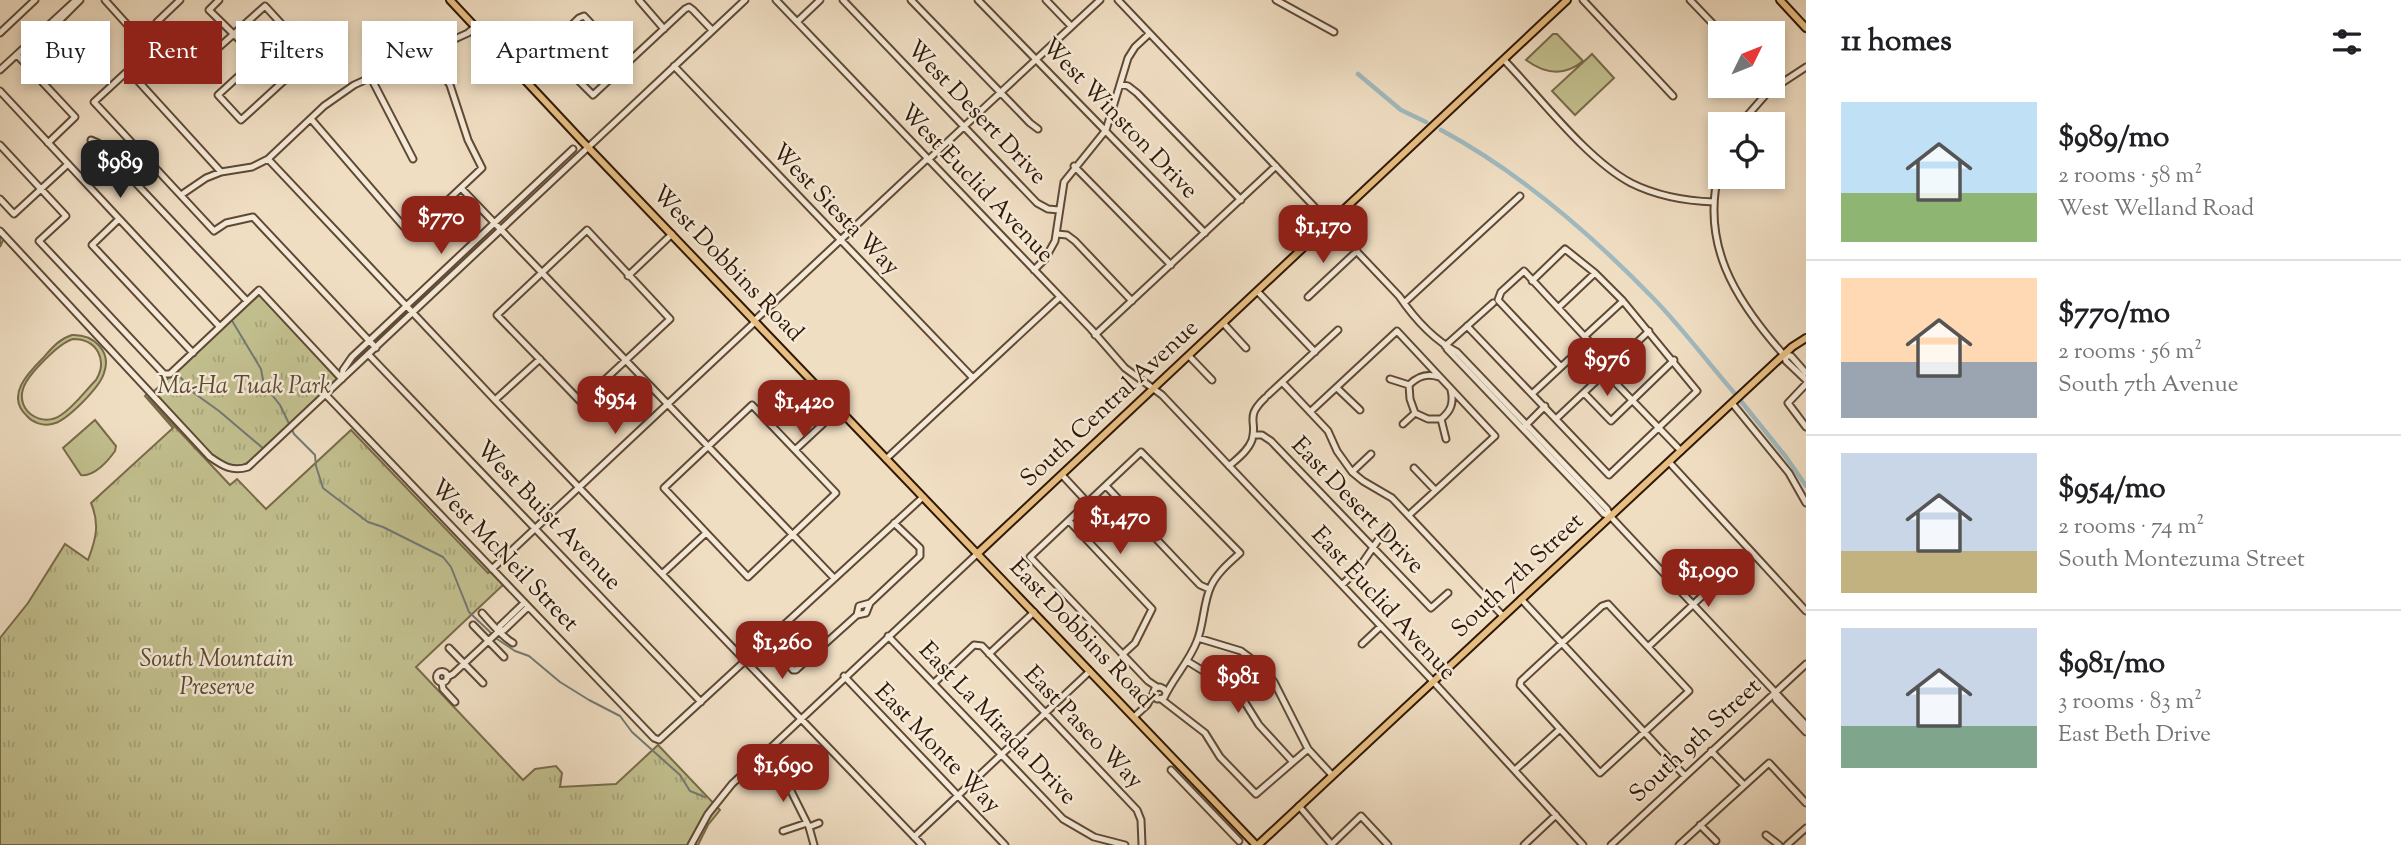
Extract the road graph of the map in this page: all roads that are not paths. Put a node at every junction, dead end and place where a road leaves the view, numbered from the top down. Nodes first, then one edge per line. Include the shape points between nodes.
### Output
1 (36, 0) edge
2 (105, 0) edge
3 (180, 0) edge
4 (219, 0) edge
5 (450, 0) edge
6 (639, 0) edge
7 (745, 0) edge
8 (776, 0) edge
9 (820, 0) edge
10 (844, 0) edge
11 (911, 0) edge
12 (978, 0) edge
13 (1046, 0) edge
14 (1100, 0) edge
15 (1118, 0) edge
16 (1276, 0) edge
17 (1567, 0) edge
18 (1583, 0) edge
19 (1690, 0) edge
20 (1780, 0) edge
21 (75, 3) edge
22 (55, 21) edge
23 (124, 21) edge
24 (248, 21) edge
25 (280, 21) edge
26 (1710, 21) edge
27 (797, 22) junction
28 (471, 23) edge
29 (1071, 26) junction
30 (1806, 28) edge
31 (664, 29) junction
32 (712, 30) junction
33 (236, 31) edge
34 (1334, 32) dead end
35 (0, 33) edge
36 (233, 34) junction
37 (1149, 34) junction
38 (236, 37) edge
39 (21, 51) edge
40 (17, 55) junction
41 (633, 58) edge
42 (1036, 60) junction
43 (1504, 60) junction
44 (674, 66) junction
45 (1806, 67) edge
46 (0, 70) edge
47 (124, 74) edge
48 (236, 78) edge
49 (362, 81) edge
50 (141, 84) edge
51 (280, 84) edge
52 (374, 84) edge
53 (449, 84) edge
54 (528, 84) edge
55 (582, 84) edge
56 (605, 84) edge
57 (1120, 84) junction
58 (0, 91) edge
59 (1000, 93) junction
60 (1673, 96) dead end
61 (1750, 112) edge
62 (311, 119) junction
63 (965, 126) junction
64 (1038, 129) dead end
65 (1106, 130) junction
66 (91, 140) dead end
67 (48, 143) junction
68 (0, 145) edge
69 (588, 147) junction
70 (573, 149) dead end
71 (111, 156) junction
72 (268, 159) junction
73 (413, 159) dead end
74 (927, 159) junction
75 (68, 164) junction
76 (1074, 166) junction
77 (1276, 166) junction
78 (221, 173) junction
79 (85, 181) junction
80 (461, 188) junction
81 (41, 189) junction
82 (1716, 189) edge
83 (181, 195) junction
84 (1520, 196) dead end
85 (0, 199) edge
86 (1241, 200) junction
87 (1714, 202) junction
88 (1059, 210) junction
89 (119, 219) junction
90 (495, 223) junction
91 (1330, 223) junction
92 (0, 231) edge
93 (502, 231) junction
94 (1058, 233) junction
95 (1205, 233) junction
96 (672, 234) junction
97 (839, 239) junction
98 (1357, 251) junction
99 (1171, 265) junction
100 (1034, 270) junction
101 (542, 273) junction
102 (1595, 273) junction
103 (628, 276) junction
104 (1532, 281) junction
105 (1258, 292) junction
106 (1060, 297) junction
107 (1308, 297) dead end
108 (247, 301) junction
109 (1132, 301) junction
110 (1623, 301) junction
111 (1404, 303) junction
112 (1493, 303) dead end
113 (406, 307) junction
114 (1559, 308) junction
115 (413, 314) junction
116 (755, 321) junction
117 (1224, 324) junction
118 (1467, 326) junction
119 (220, 327) junction
120 (1338, 330) dead end
121 (1648, 331) junction
122 (1095, 335) junction
123 (1806, 338) edge
124 (1587, 339) junction
125 (370, 341) junction
126 (1445, 346) junction
127 (376, 348) junction
128 (1246, 348) dead end
129 (1315, 352) junction
130 (193, 353) junction
131 (369, 355) junction
132 (1784, 355) junction
133 (1189, 356) junction
134 (540, 359) junction
135 (626, 360) junction
136 (1674, 360) junction
137 (1612, 366) junction
138 (1561, 367) junction
139 (1802, 371) edge
140 (1606, 373) junction
141 (972, 377) junction
142 (342, 379) junction
143 (1390, 379) dead end
144 (1441, 379) junction
145 (1212, 380) dead end
146 (1282, 382) junction
147 (1806, 382) edge
148 (1409, 385) junction
149 (1337, 388) junction
150 (1450, 388) junction
151 (1154, 389) junction
152 (1533, 393) junction
153 (1584, 393) junction
154 (326, 395) junction
155 (495, 400) junction
156 (1632, 400) junction
157 (1732, 403) junction
158 (667, 405) junction
159 (1545, 406) junction
160 (839, 409) junction
161 (1360, 410) dead end
162 (1310, 412) junction
163 (1415, 413) junction
164 (1557, 418) junction
165 (1441, 419) junction
166 (1403, 424) dead end
167 (1524, 426) junction
168 (1806, 427) edge
169 (1659, 428) junction
170 (1253, 435) junction
171 (1446, 439) dead end
172 (708, 447) junction
173 (795, 450) junction
174 (1681, 451) junction
175 (1371, 454) dead end
176 (886, 459) junction
177 (1669, 462) junction
178 (1229, 466) junction
179 (1414, 468) dead end
180 (1352, 472) junction
181 (1062, 475) junction
182 (1106, 486) junction
183 (579, 488) junction
184 (1435, 490) junction
185 (923, 497) junction
186 (1088, 503) junction
187 (1806, 503) edge
188 (1409, 515) junction
189 (1611, 517) junction
190 (1069, 521) junction
191 (894, 523) junction
192 (1387, 527) dead end
193 (535, 529) junction
194 (706, 533) junction
195 (792, 535) junction
196 (1372, 547) junction
197 (1750, 551) junction
198 (977, 554) junction
199 (492, 569) junction
200 (662, 574) junction
201 (834, 579) junction
202 (1342, 585) junction
203 (1209, 589) junction
204 (1448, 593) dead end
205 (1521, 600) junction
206 (526, 605) junction
207 (1692, 606) junction
208 (1806, 611) edge
209 (1034, 612) junction
210 (482, 614) dead end
211 (1503, 616) junction
212 (473, 625) dead end
213 (1381, 626) junction
214 (499, 631) junction
215 (888, 636) junction
216 (1198, 638) junction
217 (768, 640) junction
218 (488, 641) junction
219 (513, 643) dead end
220 (1562, 643) junction
221 (1362, 644) dead end
222 (1648, 647) junction
223 (449, 648) dead end
224 (989, 654) junction
225 (1122, 655) junction
226 (504, 657) dead end
227 (746, 661) junction
228 (1187, 661) junction
229 (464, 664) junction
230 (1806, 664) edge
231 (1090, 671) junction
232 (447, 677) junction
233 (844, 677) junction
234 (1433, 681) junction
235 (1171, 682) junction
236 (442, 683) junction
237 (483, 683) dead end
238 (934, 683) junction
239 (1156, 690) junction
240 (1774, 693) junction
241 (1163, 697) junction
242 (455, 702) dead end
243 (701, 702) junction
244 (1147, 705) junction
245 (1045, 713) junction
246 (1134, 717) junction
247 (800, 719) junction
248 (1806, 726) edge
249 (1560, 729) junction
250 (1645, 732) junction
251 (1806, 732) edge
252 (1308, 749) junction
253 (1712, 751) junction
254 (1002, 754) junction
255 (761, 756) junction
256 (1293, 762) junction
257 (1171, 770) dead end
258 (1515, 770) junction
259 (1186, 772) junction
260 (1332, 775) junction
261 (1685, 776) junction
262 (1179, 778) junction
263 (1744, 785) junction
264 (957, 796) junction
265 (1806, 803) edge
266 (1300, 806) junction
267 (1556, 815) junction
268 (819, 823) dead end
269 (1236, 824) junction
270 (808, 825) junction
271 (1700, 825) junction
272 (1806, 828) edge
273 (783, 831) dead end
274 (1229, 831) junction
275 (1766, 835) dead end
276 (914, 836) junction
277 (1239, 841) dead end
278 (1716, 841) dead end
279 (1332, 844) edge
280 (691, 845) edge
281 (814, 845) edge
282 (922, 845) edge
283 (1005, 845) edge
284 (1125, 845) edge
285 (1142, 845) edge
286 (1257, 845) edge
287 (1388, 845) edge
288 (1524, 845) edge
289 (1583, 845) edge
290 (1611, 845) edge
291 (1679, 845) edge
292 (1779, 845) edge
293 (1787, 845) edge

1 - 35 street
2 - 23 street
3 - 36 street via 157,22 197,66
4 - 36 street via 209,10
5 - 28 main road, West Dobbins Road
6 - 31 street
7 - 32 street
8 - 27 street, West Euclid Avenue
9 - 27 street
10 - 63 street, West Desert Drive
11 - 59 street
12 - 42 street, West Winston Drive
13 - 29 street
14 - 29 street
15 - 37 street
16 - 34 street
17 - 43 main road, South Central Avenue
18 - 60 street
19 - 26 street
20 - 30 main road
21 - 22 street
24 - 25 street via 265,6
27 - 74 street, West Euclid Avenue
29 - 42 street
31 - 32 street via 689,7
31 - 41 street
32 - 44 street
33 - 36 street
36 - 38 street
37 - 57 street via 1132,52
37 - 77 street
39 - 40 street
40 - 46 street
40 - 67 street via 75,117
42 - 59 street
42 - 65 street, West Winston Drive
43 - 87 street via 1583,144 1618,174 1665,196
43 - 91 main road, South Central Avenue
44 - 69 street
44 - 97 street, West Siesta Way
45 - 61 street via 1768,92
47 - 83 street via 94,102
48 - 51 street via 218,96 241,120
49 - 62 street
50 - 78 street
52 - 73 street
53 - 80 street via 482,168
54 - 69 main road, West Dobbins Road
55 - 56 street via 593,95
57 - 65 street
57 - 86 street via 1133,88
58 - 67 street
59 - 63 street
59 - 64 street
62 - 72 street
62 - 80 street via 411,235
63 - 74 street
63 - 88 street, West Desert Drive via 1037,203
65 - 76 street
65 - 95 street, West Winston Drive
66 - 71 street
67 - 75 street
68 - 81 street
69 - 93 street
69 - 96 main road, West Dobbins Road
70 - 90 street
71 - 79 street
71 - 108 street
72 - 78 street
72 - 113 street
74 - 97 street
74 - 100 street, West Euclid Avenue
75 - 79 street
75 - 81 street
76 - 88 street via 1064,182
76 - 99 street
77 - 86 street
77 - 91 street
78 - 83 street
79 - 89 street
80 - 90 street
81 - 85 street via 14,214
81 - 130 street via 66,216 39,242 164,374 170,374
82 - 87 street
83 - 125 street via 214,231 253,217
84 - 111 street
86 - 95 street
87 - 132 street via 1716,240 1729,280
88 - 94 street
89 - 119 street
89 - 130 street via 92,245
90 - 93 street
90 - 113 street
91 - 98 street
91 - 105 main road, South Central Avenue
92 - 154 street via 210,457 228,468 248,467
93 - 101 street
93 - 115 street
94 - 100 street via 1048,256
94 - 109 street via 1075,241
95 - 99 street
96 - 103 street
96 - 116 main road, West Dobbins Road
97 - 116 street
97 - 141 street, West Siesta Way
98 - 107 street
98 - 111 street
99 - 109 street
100 - 106 street, West Euclid Avenue
101 - 103 street via 586,230
101 - 134 street via 497,315
101 - 135 street
102 - 104 street via 1565,249
102 - 110 street
102 - 114 street
103 - 135 street via 670,319
104 - 114 street
104 - 138 street via 1524,271 1498,300
105 - 117 main road, South Central Avenue
105 - 129 street
106 - 122 street, West Euclid Avenue
106 - 141 street
108 - 119 street
108 - 142 street via 259,290
109 - 122 street
110 - 121 street
110 - 124 street
111 - 126 street
112 - 118 street
113 - 115 street
113 - 125 street
114 - 124 street
115 - 127 street
115 - 155 street
116 - 158 street
116 - 160 main road, West Dobbins Road
117 - 128 street
117 - 133 main road, South Central Avenue
118 - 126 street
118 - 152 street
119 - 130 street
120 - 129 street
121 - 136 street
121 - 137 street
122 - 151 street, West Euclid Avenue via 1125,368
123 - 132 main road, South 7th Street
124 - 137 street
124 - 138 street
125 - 127 street
125 - 142 street via 346,364
126 - 167 street via 1457,352
127 - 131 street
129 - 146 street
131 - 142 street
131 - 193 street, West Buist Avenue
132 - 139 street via 1791,356
132 - 157 main road, South 7th Street
133 - 145 street
133 - 151 main road, South Central Avenue
134 - 135 street via 581,402
134 - 155 street
135 - 158 street
136 - 156 street
136 - 169 street via 1697,391
137 - 140 street
138 - 152 street
139 - 147 street
140 - 153 street
140 - 156 street
141 - 176 street
142 - 154 street
143 - 148 street
144 - 148 street via 1424,376
144 - 149 street via 1397,331
144 - 150 street
146 - 162 street
146 - 170 street via 1250,414
147 - 168 street via 1788,403
148 - 163 street
149 - 161 street
149 - 162 street
150 - 165 street via 1450,412
150 - 184 street via 1495,436
151 - 178 street, East Euclid Avenue
151 - 181 main road, South Central Avenue
152 - 159 street
153 - 156 street via 1611,421
153 - 164 street
154 - 199 street, West McNeil Street
155 - 183 street
156 - 169 street
157 - 174 main road, South 7th Street
157 - 187 street
158 - 172 street
158 - 183 street
159 - 164 street
159 - 167 street
160 - 173 street
160 - 176 main road, West Dobbins Road
162 - 180 street via 1328,431
163 - 165 street
163 - 166 street
164 - 169 street via 1609,475
165 - 171 street
167 - 189 street
169 - 174 street
170 - 178 street via 1247,449
170 - 196 street, East Desert Drive via 1271,441
172 - 173 street via 752,405
172 - 194 street via 664,488
172 - 195 street
173 - 195 street via 836,493
174 - 177 main road, South 7th Street
175 - 180 street
176 - 185 main road, West Dobbins Road
177 - 189 main road, South 7th Street
177 - 197 street
178 - 202 street, East Euclid Avenue
179 - 184 street
180 - 188 street
181 - 186 street
181 - 198 main road, South Central Avenue
182 - 186 street
182 - 203 street via 1200,585
182 - 203 street via 1141,452 1240,553
183 - 193 street
183 - 200 street
184 - 188 street
185 - 191 street
185 - 198 main road, West Dobbins Road
186 - 190 street
188 - 211 street
189 - 205 main road, South 7th Street
189 - 207 street
190 - 225 street via 1152,609 1135,643
190 - 225 street via 1030,556
191 - 201 street
191 - 217 street via 920,548 920,556 870,603 866,613 857,615 800,669 793,670
192 - 196 street
193 - 199 street
193 - 243 street, West Buist Avenue
194 - 195 street via 748,577
194 - 200 street
195 - 201 street
196 - 202 street
196 - 204 street, East Desert Drive via 1431,608
197 - 207 street
197 - 208 street
198 - 209 main road, East Dobbins Road
198 - 215 street, South Central Avenue
199 - 206 street, West McNeil Street
200 - 227 street
201 - 217 street
202 - 213 street, East Euclid Avenue
203 - 216 street
205 - 211 main road, South 7th Street
205 - 220 street
206 - 214 street
206 - 243 street, West McNeil Street via 654,738 659,740
207 - 222 street
207 - 240 street
209 - 224 street
209 - 231 main road, East Dobbins Road
210 - 214 street
211 - 234 main road, South 7th Street
212 - 218 street
213 - 221 street
213 - 234 street, East Euclid Avenue
214 - 218 street
214 - 219 street
215 - 233 street, South Central Avenue
215 - 238 street, East La Mirada Drive
216 - 228 street
216 - 252 street via 1241,652 1264,668
217 - 227 street
218 - 226 street
218 - 229 street
220 - 222 street via 1608,604
220 - 249 street via 1520,685
220 - 250 street
222 - 250 street via 1689,691
223 - 229 street
224 - 238 street, East Paseo Way via 974,645
224 - 245 street, East Paseo Way
225 - 239 street
227 - 243 street
227 - 247 street
228 - 235 street
228 - 256 street via 1239,693 1259,726
229 - 232 street
229 - 237 street
230 - 240 street, South 9th Street
231 - 245 street
231 - 246 main road, East Dobbins Road
232 - 236 street
232 - 236 street via 438,674
233 - 247 street, South Central Avenue
233 - 264 street, East Monte Way
234 - 258 street, East Euclid Avenue
234 - 260 main road, South 7th Street
235 - 239 street
235 - 241 street
236 - 242 street
238 - 254 street, East La Mirada Drive
239 - 241 street
239 - 241 street
239 - 244 street
240 - 248 street
240 - 251 street
240 - 253 street, South 9th Street
241 - 244 street
241 - 256 street via 1205,733 1220,757 1256,794
244 - 246 street
245 - 254 street
245 - 285 street, East Paseo Way via 1137,810 1142,820
246 - 259 main road, East Dobbins Road
247 - 255 street, South Central Avenue
247 - 276 street
249 - 250 street via 1600,774
249 - 258 street
250 - 261 street
252 - 256 street
252 - 260 street
253 - 261 street, South 9th Street
253 - 263 street
254 - 264 street
254 - 284 street, East La Mirada Drive via 1076,828
255 - 270 street via 790,789
255 - 280 street, South Central Avenue via 720,798
257 - 262 street
258 - 267 street, East Euclid Avenue
259 - 262 street
259 - 269 main road, East Dobbins Road
260 - 266 main road, South 7th Street
261 - 290 street, South 9th Street
262 - 274 street
263 - 265 street via 1769,763
263 - 271 street
264 - 276 street
264 - 283 street, East Monte Way
266 - 279 street
266 - 286 main road, South 7th Street
267 - 288 street
267 - 289 street, East Euclid Avenue
268 - 270 street
269 - 274 street
269 - 286 main road, East Dobbins Road
270 - 273 street
270 - 281 street
271 - 278 street
271 - 291 street
272 - 293 street
274 - 277 street
275 - 292 street
276 - 282 street
279 - 287 street via 1361,816

